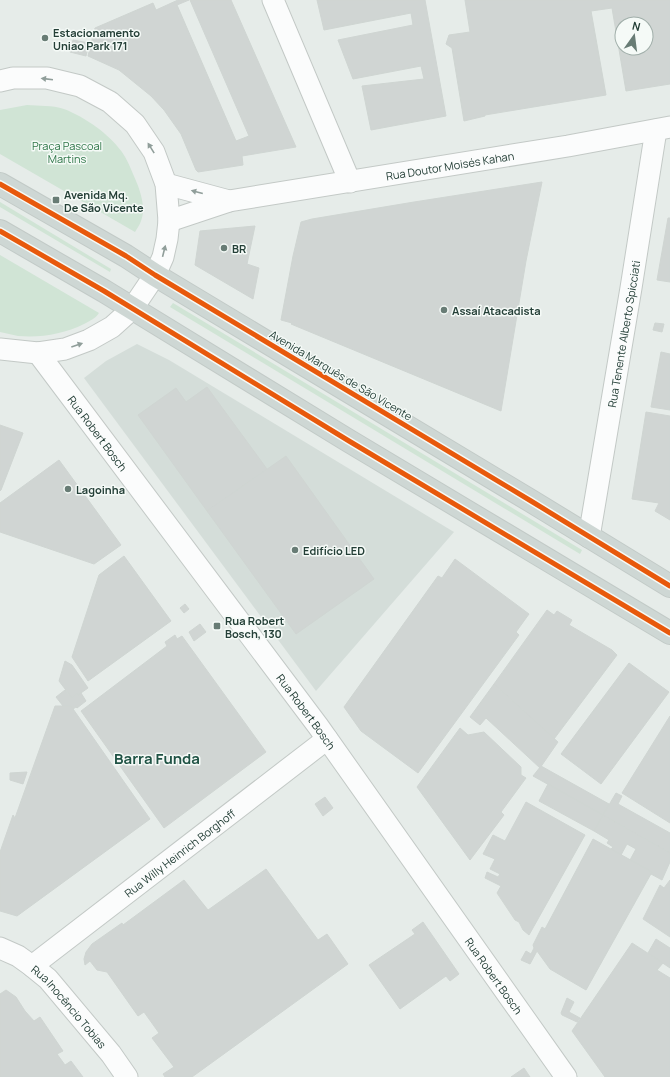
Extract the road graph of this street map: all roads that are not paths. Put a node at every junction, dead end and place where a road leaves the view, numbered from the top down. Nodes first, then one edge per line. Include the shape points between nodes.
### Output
1 (273, 0) edge
2 (0, 81) edge
3 (663, 129) edge
4 (350, 182) junction
5 (0, 184) edge
6 (166, 184) junction
7 (229, 201) junction
8 (169, 221) junction
9 (0, 231) edge
10 (156, 275) junction
11 (132, 309) junction
12 (0, 349) edge
13 (38, 353) junction
14 (589, 537) junction
15 (670, 586) edge
16 (670, 633) edge
17 (327, 739) junction
18 (0, 948) edge
19 (32, 966) junction
20 (127, 1077) edge
21 (566, 1077) edge

1 - 4 street
6 -> 2 street via 154,152 135,124 110,102 80,86 47,78 13,78
3 - 4 street, Rua Doutor Moisés Kahan
3 - 14 street, Rua Tenente Alberto Spicciati via 631,288
4 - 7 street, Rua Doutor Moisés Kahan
5 - 10 main road, Avenida Marquês de São Vicente
7 -> 6 street, Rua Doutor Moisés Kahan
6 - 8 street
7 - 8 street, Rua Doutor Moisés Kahan
10 -> 8 street via 165,250
9 - 11 main road
10 - 11 street
10 - 14 main road, Avenida Marquês de São Vicente
13 -> 11 street via 65,349 89,340 112,327
11 - 16 main road
12 - 13 street
13 - 17 street, Rua Robert Bosch
14 - 15 main road, Avenida Marquês de São Vicente
17 - 19 street, Rua Willy Heinrich Borghoff
17 - 21 street, Rua Robert Bosch
18 - 19 street, Rua Inocêncio Tobias
19 - 20 street, Rua Inocêncio Tobias via 48,979

